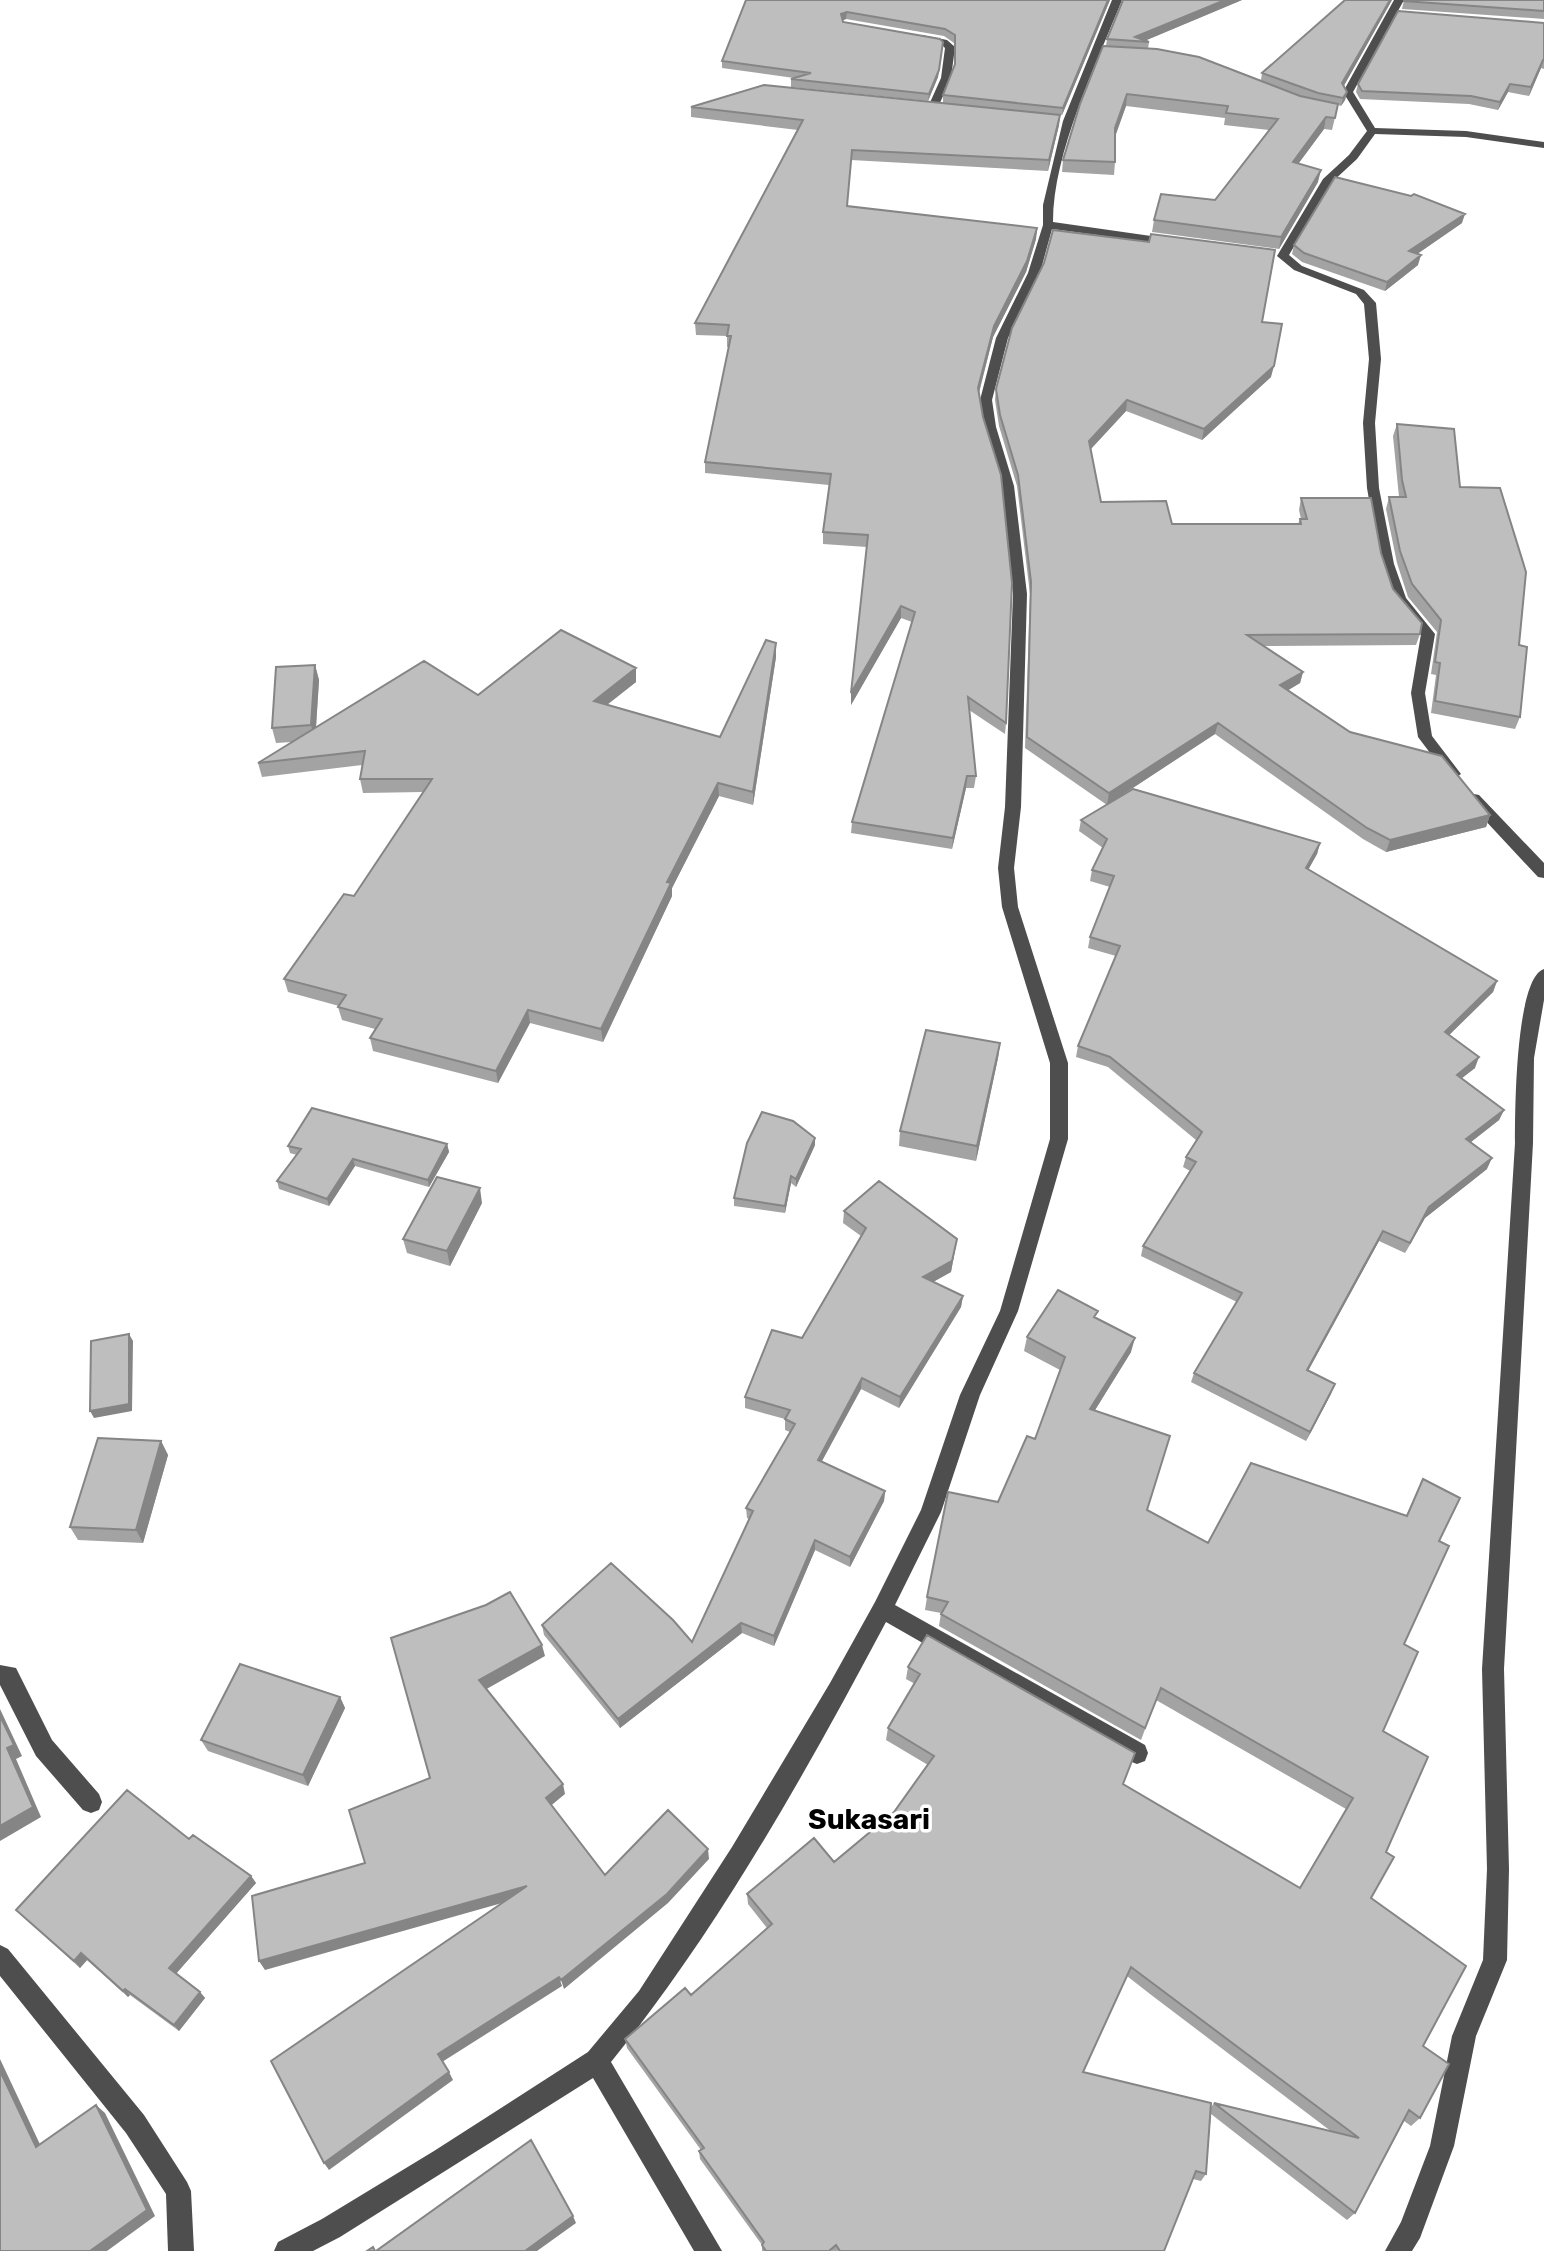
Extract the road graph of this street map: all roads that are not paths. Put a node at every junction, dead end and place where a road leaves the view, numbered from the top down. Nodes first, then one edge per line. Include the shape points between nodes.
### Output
1 (1116, 0) edge
2 (1399, 0) edge
3 (905, 35) edge
4 (919, 106) edge
5 (933, 107) junction
6 (960, 110) edge
7 (1372, 131) junction
8 (1544, 145) edge
9 (1048, 225) junction
10 (1186, 243) edge
11 (1269, 254) edge
12 (1283, 256) junction
13 (1544, 873) edge
14 (1544, 975) edge
15 (882, 1609) junction
16 (0, 1675) edge
17 (1137, 1753) edge
18 (91, 1802) dead end
19 (0, 1957) edge
20 (597, 2061) junction
21 (181, 2251) edge
22 (287, 2251) edge
23 (709, 2251) edge
24 (1398, 2251) edge

1 - 9 street via 1104,53 1062,121
2 - 7 street via 1398,13 1348,92 1354,112
3 - 5 street via 950,47 944,88
4 - 5 street
5 - 6 street
7 - 8 street via 1466,134
7 - 12 street via 1327,181
9 - 10 street
9 - 15 street via 1034,273 1002,338 986,400 1008,486 1020,594 1014,794 1006,867 1010,907 1059,1063 1059,1139 1009,1311 970,1395 931,1511
11 - 12 street
12 - 13 street via 1315,276 1360,292 1370,303 1375,359 1369,423 1373,488 1387,564 1399,599 1428,634 1418,693 1425,737
14 - 24 street via 1532,1004 1523,1083 1524,1143 1493,1668 1498,1870 1495,1960 1464,2036 1443,2146
15 - 17 street
15 - 20 street via 740,1855 647,1999
16 - 18 street via 8,1675 44,1748
19 - 21 street via 135,2124 178,2191
20 - 22 street via 443,2160
20 - 23 street

